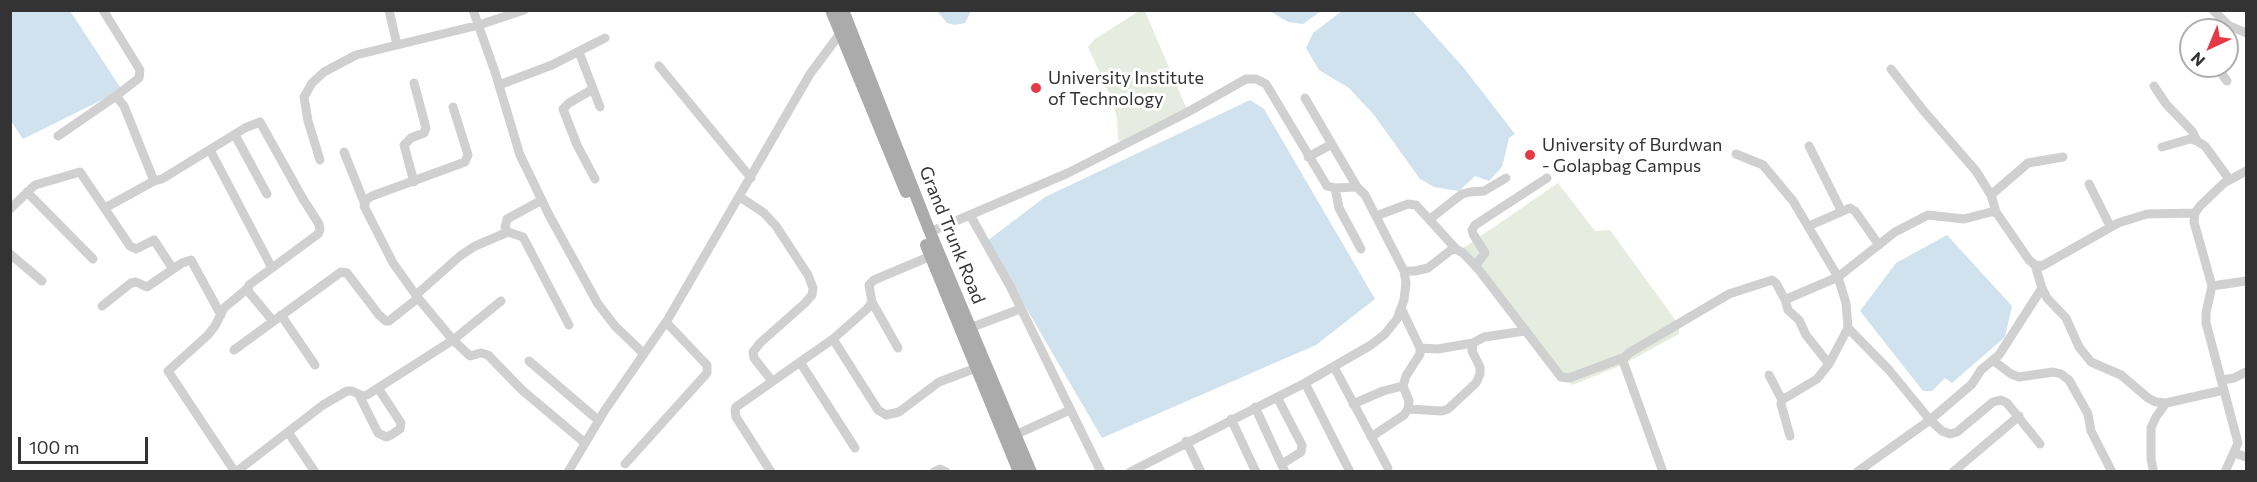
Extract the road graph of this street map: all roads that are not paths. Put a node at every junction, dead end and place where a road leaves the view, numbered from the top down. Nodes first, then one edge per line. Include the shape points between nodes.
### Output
1 (103, 10) edge
2 (389, 10) edge
3 (473, 10) edge
4 (524, 10) edge
5 (831, 10) edge
6 (843, 10) edge
7 (478, 26) junction
8 (845, 30) junction
9 (605, 38) dead end
10 (398, 45) junction
11 (579, 52) junction
12 (659, 66) dead end
13 (1891, 69) dead end
14 (2225, 78) edge
15 (2227, 81) dead end
16 (414, 83) dead end
17 (499, 85) junction
18 (2154, 86) dead end
19 (593, 89) junction
20 (116, 96) junction
21 (1305, 98) dead end
22 (453, 107) dead end
23 (600, 107) dead end
24 (235, 135) junction
25 (58, 136) dead end
26 (2197, 141) junction
27 (1332, 144) junction
28 (1809, 146) dead end
29 (2162, 147) dead end
30 (210, 150) junction
31 (344, 152) dead end
32 (1736, 154) dead end
33 (1308, 157) junction
34 (2062, 157) dead end
35 (320, 160) dead end
36 (2238, 175) edge
37 (751, 178) junction
38 (1506, 178) dead end
39 (1547, 178) dead end
40 (595, 179) dead end
41 (154, 181) junction
42 (414, 182) junction
43 (2089, 184) dead end
44 (2247, 184) edge
45 (1357, 187) junction
46 (1335, 188) junction
47 (27, 192) junction
48 (267, 194) dead end
49 (1991, 195) junction
50 (740, 197) junction
51 (542, 200) junction
52 (364, 202) junction
53 (105, 208) junction
54 (10, 209) edge
55 (1841, 210) junction
56 (1996, 212) junction
57 (2195, 213) junction
58 (970, 215) junction
59 (1376, 216) junction
60 (1430, 219) junction
61 (1809, 226) junction
62 (2110, 226) junction
63 (508, 232) junction
64 (930, 232) junction
65 (1879, 245) junction
66 (1361, 249) dead end
67 (1456, 249) junction
68 (10, 254) edge
69 (931, 256) junction
70 (93, 259) dead end
71 (2035, 265) junction
72 (1475, 266) junction
73 (272, 268) junction
74 (173, 269) junction
75 (1404, 271) junction
76 (1838, 278) junction
77 (42, 281) dead end
78 (2247, 281) edge
79 (2212, 286) junction
80 (248, 288) junction
81 (2042, 288) junction
82 (417, 297) junction
83 (1785, 299) junction
84 (501, 301) dead end
85 (872, 302) junction
86 (102, 306) dead end
87 (1401, 308) junction
88 (1020, 309) junction
89 (220, 315) junction
90 (281, 315) junction
91 (273, 321) junction
92 (666, 322) junction
93 (569, 325) dead end
94 (970, 328) junction
95 (1848, 328) junction
96 (1525, 331) junction
97 (833, 339) junction
98 (453, 340) junction
99 (1473, 344) junction
100 (898, 348) dead end
101 (1420, 348) junction
102 (234, 350) dead end
103 (644, 354) junction
104 (1625, 357) junction
105 (529, 361) dead end
106 (1994, 361) junction
107 (800, 362) junction
108 (1829, 364) junction
109 (315, 365) dead end
110 (1334, 367) junction
111 (976, 368) junction
112 (2247, 372) edge
113 (1769, 375) dead end
114 (772, 381) junction
115 (1305, 383) junction
116 (2223, 385) junction
117 (1403, 386) junction
118 (378, 388) junction
119 (359, 395) junction
120 (1277, 397) junction
121 (1782, 400) junction
122 (2166, 403) junction
123 (1353, 404) junction
124 (1255, 407) junction
125 (1070, 410) junction
126 (1408, 410) junction
127 (2019, 416) junction
128 (1231, 419) junction
129 (598, 420) junction
130 (1930, 420) junction
131 (288, 432) junction
132 (1015, 435) junction
133 (1371, 436) junction
134 (1790, 436) dead end
135 (1186, 441) junction
136 (585, 443) junction
137 (2242, 443) edge
138 (2040, 444) dead end
139 (855, 448) dead end
140 (2235, 453) junction
141 (2247, 457) edge
142 (625, 464) dead end
143 (1150, 467) edge
144 (769, 468) edge
145 (1284, 468) edge
146 (1388, 468) dead end
147 (2153, 469) dead end
148 (236, 471) edge
149 (315, 471) edge
150 (568, 471) edge
151 (757, 471) edge
152 (934, 471) edge
153 (946, 471) edge
154 (1018, 471) edge
155 (1031, 471) edge
156 (1101, 471) edge
157 (1130, 471) edge
158 (1202, 471) edge
159 (1256, 471) edge
160 (1350, 471) edge
161 (1663, 471) edge
162 (1857, 471) edge
163 (1953, 471) edge
164 (2112, 471) edge
165 (2225, 471) edge

1 - 20 street via 140,70 139,78
2 - 10 street
3 - 7 street
4 - 7 street
5 - 8 main road, Grand Trunk Road
6 - 8 main road, Grand Trunk Road
7 - 10 street
7 - 17 street
8 - 37 street via 810,74
8 - 64 main road, Grand Trunk Road
8 - 69 main road, Grand Trunk Road
9 - 11 street
10 - 35 street via 341,62 324,72 306,92 304,106
11 - 17 street
11 - 19 street
12 - 37 street
13 - 49 street via 1976,171
14 - 15 street
16 - 42 street via 426,128 404,145
17 - 51 street via 520,155
18 - 26 street
19 - 23 street
19 - 40 street via 563,109
20 - 25 street
20 - 41 street via 124,106
21 - 27 street
22 - 42 street via 468,159
24 - 30 street
24 - 48 street
24 - 73 street via 260,122 319,224 318,234
26 - 29 street via 2190,139
26 - 36 street
27 - 33 street
27 - 45 street
28 - 55 street
30 - 41 street
30 - 73 street
31 - 52 street
32 - 61 street via 1771,172
33 - 46 street via 1327,186
33 - 58 street via 1266,84 1246,79 1068,173
34 - 49 street via 2028,163
36 - 44 street
36 - 57 street
37 - 50 street
38 - 60 street via 1484,191 1462,194
39 - 72 street via 1475,225 1473,234 1485,253
41 - 53 street
42 - 52 street
43 - 62 street
45 - 46 street
45 - 59 street
46 - 66 street via 1339,208
47 - 53 street via 35,185 80,172
47 - 54 street
47 - 70 street
49 - 56 street
50 - 92 street
50 - 114 street via 776,226 813,288 804,304 753,352
51 - 63 street via 507,219
51 - 103 street via 598,304
52 - 82 street via 380,241
53 - 74 street via 133,249 154,240
55 - 61 street
55 - 65 street via 1855,211
56 - 65 street via 1964,219 1928,215
56 - 71 street
57 - 62 street via 2147,214
57 - 79 street via 2194,222
58 - 64 street
58 - 88 street
59 - 60 street via 1408,204
59 - 75 street
60 - 67 street
61 - 76 street
62 - 71 street via 2048,264
63 - 82 street via 460,256
63 - 93 street via 523,237
64 - 94 main road, Grand Trunk Road
65 - 76 street
67 - 72 street
67 - 75 street via 1428,268
68 - 77 street
69 - 85 street via 874,280 869,285
69 - 111 main road, Grand Trunk Road
71 - 81 street
72 - 96 street
73 - 80 street
74 - 86 street via 147,287 131,283
74 - 89 street via 187,260 193,261
75 - 87 street
76 - 83 street
76 - 95 street
78 - 79 street
79 - 116 street via 2206,323
80 - 89 street
80 - 91 street
81 - 106 street
81 - 122 street via 2066,318 2085,357 2121,375 2148,398
82 - 90 street via 386,321 347,273 341,272
82 - 98 street
83 - 104 street via 1772,280 1738,290
83 - 108 street via 1788,310
84 - 98 street
85 - 97 street
85 - 100 street
87 - 101 street
87 - 110 street via 1385,334
88 - 94 street
88 - 125 street
89 - 148 street via 208,335 168,373
90 - 91 street
90 - 109 street
91 - 102 street
92 - 103 street
92 - 142 street via 703,361 707,373
94 - 132 main road, Grand Trunk Road
95 - 108 street
95 - 130 street
96 - 99 street via 1484,337
96 - 104 street via 1561,377 1569,378
97 - 107 street
97 - 111 street via 885,415 899,412 939,382
98 - 118 street
98 - 136 street via 470,356 488,355 522,390
99 - 101 street
99 - 126 street via 1480,374 1457,403 1442,411
101 - 117 street
103 - 129 street
104 - 161 street via 1623,361
105 - 129 street
106 - 130 street
106 - 164 street via 2019,377 2053,372 2069,380
107 - 114 street
107 - 139 street
108 - 121 street via 1817,378
110 - 115 street
110 - 123 street
111 - 154 main road, Grand Trunk Road
112 - 116 street
113 - 121 street
114 - 144 street via 735,410
115 - 120 street
115 - 160 street
116 - 122 street
116 - 137 street
117 - 123 street
117 - 126 street
118 - 119 street
118 - 119 street via 401,423 400,429 391,435 378,433
119 - 131 street via 347,391
120 - 124 street
120 - 145 street via 1302,445 1301,452
121 - 134 street
122 - 147 street via 2151,428
123 - 133 street
124 - 128 street
124 - 145 street
125 - 132 street
125 - 156 street
126 - 133 street
127 - 130 street via 2001,400 1993,402 1957,432 1946,433
127 - 138 street
127 - 163 street
128 - 135 street
128 - 159 street
129 - 136 street
130 - 162 street
131 - 148 street
131 - 149 street
132 - 155 main road, Grand Trunk Road
133 - 146 street
135 - 143 street
135 - 158 street
136 - 150 street
137 - 140 street
140 - 141 street
140 - 165 street
143 - 157 street
144 - 151 street
152 - 153 street

